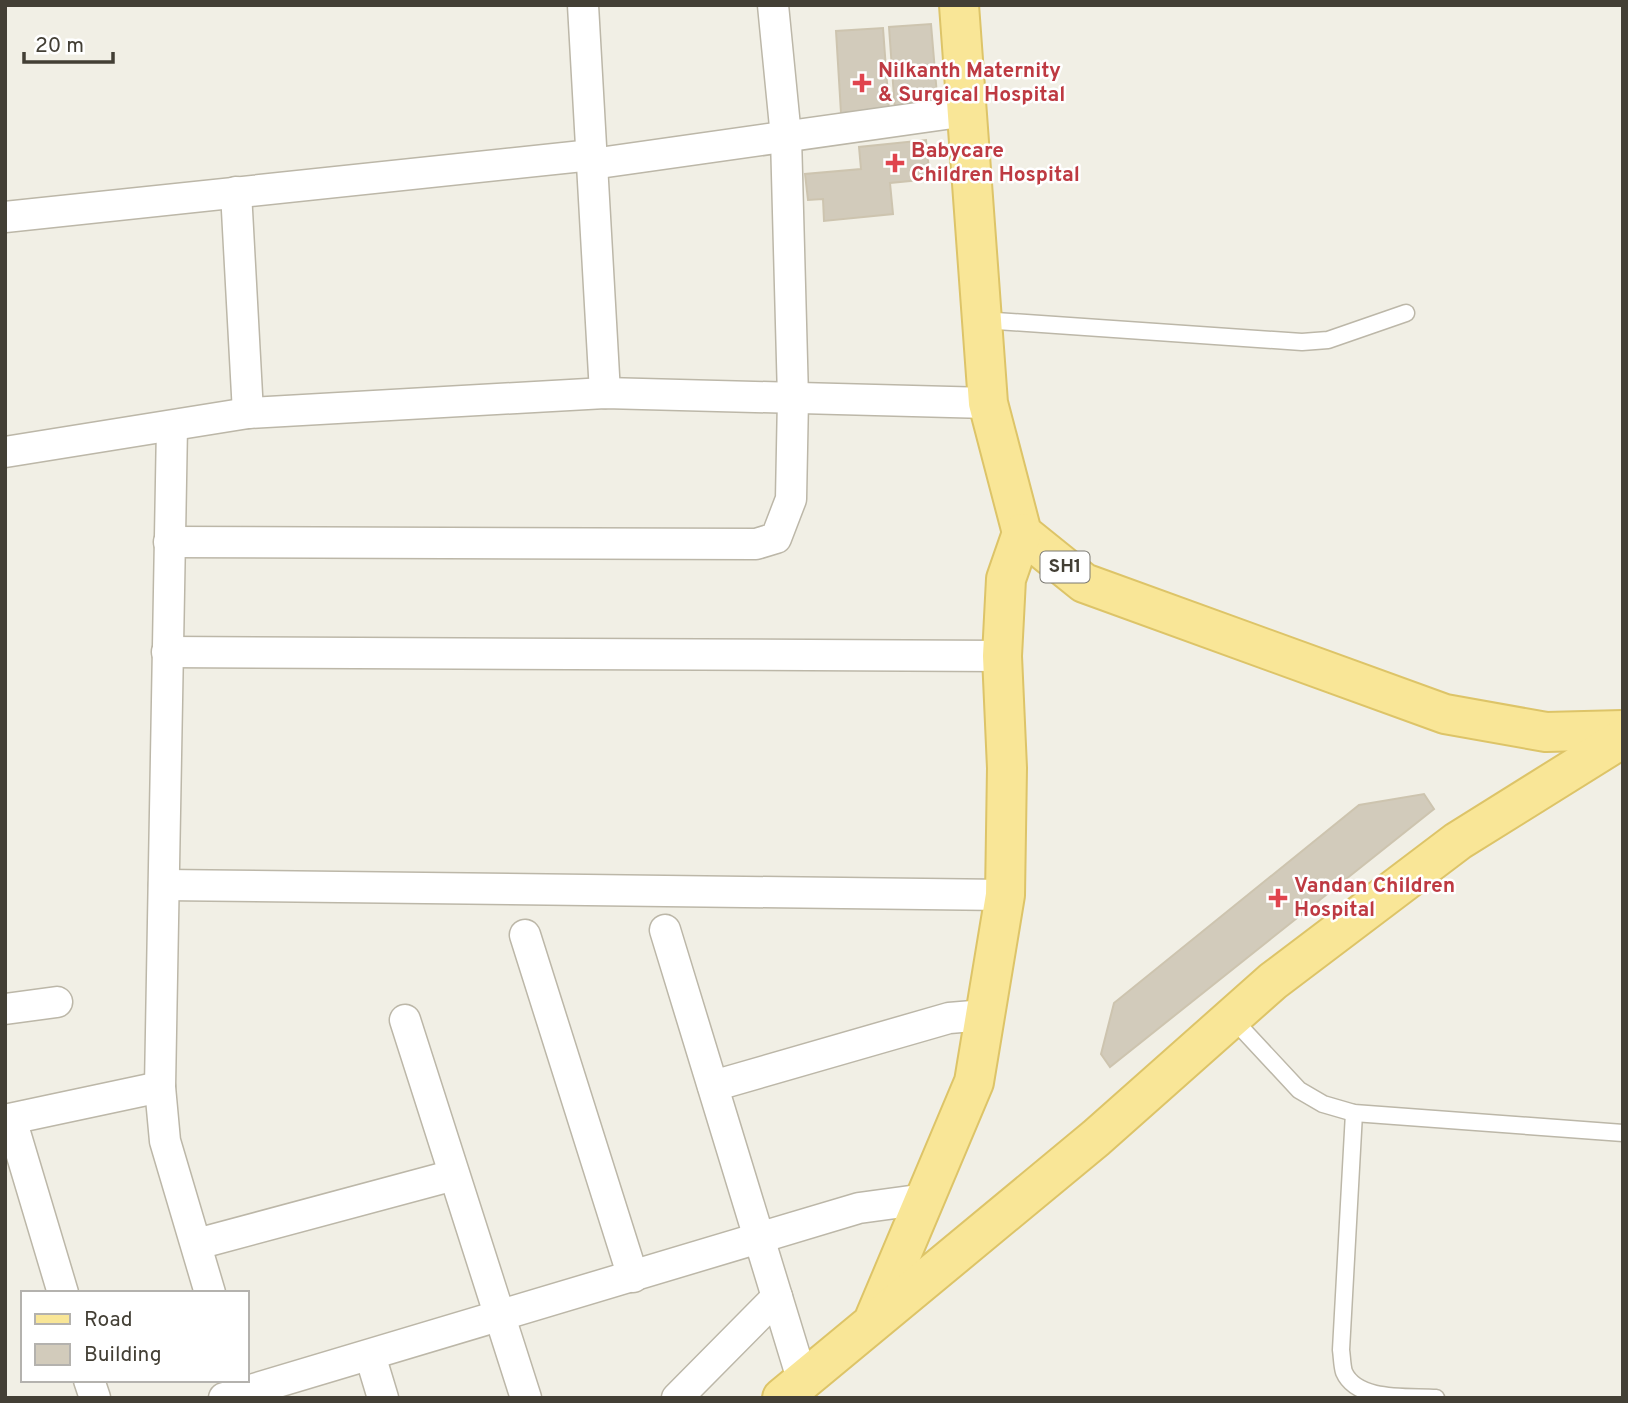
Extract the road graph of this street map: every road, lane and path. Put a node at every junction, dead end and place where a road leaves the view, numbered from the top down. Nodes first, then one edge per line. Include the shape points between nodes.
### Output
1 (583, 5) edge
2 (774, 5) edge
3 (959, 5) edge
4 (967, 111) junction
5 (786, 136) junction
6 (592, 160) junction
7 (236, 192) junction
8 (5, 217) edge
9 (1406, 313) dead end
10 (982, 320) junction
11 (605, 393) junction
12 (793, 398) junction
13 (988, 404) junction
14 (248, 413) junction
15 (172, 426) junction
16 (5, 452) edge
17 (1022, 533) junction
18 (169, 542) junction
19 (167, 652) junction
20 (1002, 656) junction
21 (1623, 730) edge
22 (1623, 738) edge
23 (164, 885) junction
24 (1005, 895) junction
25 (665, 930) dead end
26 (525, 935) dead end
27 (57, 1002) dead end
28 (5, 1009) edge
29 (985, 1015) junction
30 (1232, 1018) junction
31 (405, 1020) dead end
32 (713, 1086) junction
33 (160, 1087) junction
34 (1354, 1113) junction
35 (8, 1119) edge
36 (1623, 1133) edge
37 (454, 1175) junction
38 (925, 1199) junction
39 (759, 1238) junction
40 (197, 1244) junction
41 (633, 1277) junction
42 (62, 1291) edge
43 (209, 1291) edge
44 (777, 1297) junction
45 (499, 1317) junction
46 (873, 1322) junction
47 (370, 1355) junction
48 (234, 1392) edge
49 (798, 1392) edge
50 (383, 1398) edge
51 (526, 1398) edge
52 (677, 1398) edge
53 (1436, 1398) edge

1 - 6 street
2 - 5 street
3 - 4 main road, SH1
4 - 5 street
4 - 10 main road, SH1
5 - 6 street
5 - 12 street
6 - 7 street
6 - 11 street
7 - 8 street
7 - 14 street
9 - 10 lane via 1328,340 1303,342
10 - 13 main road, SH1
11 - 12 street
11 - 14 street
12 - 13 street
12 - 18 street via 791,499 776,538 755,544
13 - 17 main road, SH1
14 - 15 street
15 - 16 street
15 - 18 street
17 - 20 main road via 1006,579
17 - 21 main road, SH1 via 1084,583 1445,714 1546,732
18 - 19 street
19 - 20 street
19 - 23 street
20 - 24 main road via 1007,768
22 - 30 main road via 1458,841 1273,981
23 - 24 street
23 - 33 street
24 - 29 main road
25 - 32 street
26 - 41 street
27 - 28 street
29 - 32 street via 949,1018
29 - 38 main road via 975,1082
30 - 34 lane via 1299,1090 1323,1104
30 - 46 main road via 1096,1138
31 - 37 street
32 - 39 street
33 - 35 street
33 - 40 street via 165,1141
34 - 36 lane
34 - 53 lane via 1341,1350 1345,1373 1357,1388
35 - 42 street
37 - 40 street
37 - 45 street
38 - 39 street via 880,1203
38 - 46 main road
39 - 41 street
39 - 44 street
40 - 43 street
41 - 45 street
44 - 49 street
44 - 52 street
45 - 47 street
45 - 51 street
46 - 49 main road
47 - 48 street
47 - 50 street

